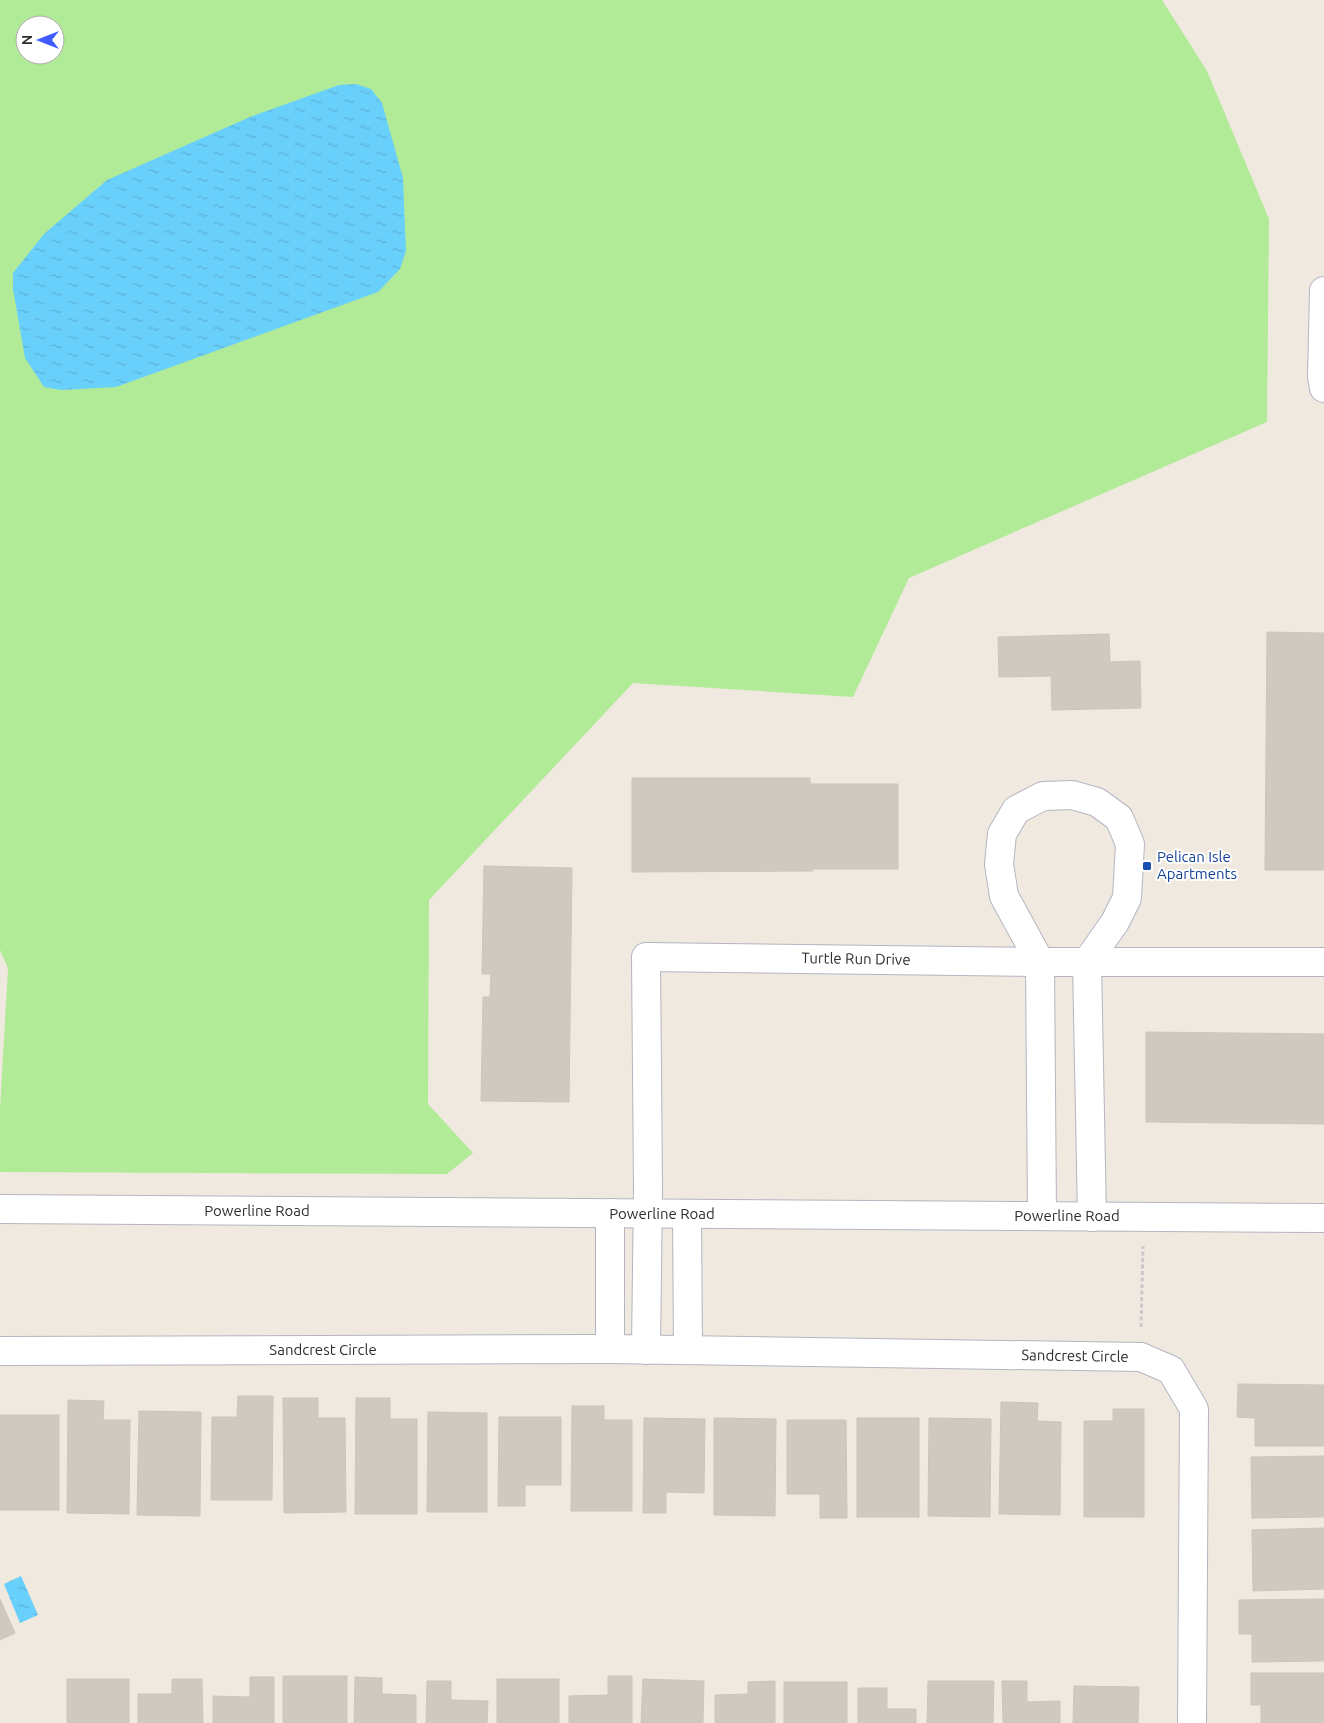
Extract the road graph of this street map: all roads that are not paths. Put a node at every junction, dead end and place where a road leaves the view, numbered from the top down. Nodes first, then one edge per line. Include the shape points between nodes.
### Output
1 (1324, 291) edge
2 (1324, 388) edge
3 (1040, 962) junction
4 (1087, 962) junction
5 (1324, 962) edge
6 (0, 1209) edge
7 (610, 1213) junction
8 (647, 1214) junction
9 (687, 1214) junction
10 (1042, 1216) junction
11 (1092, 1216) junction
12 (1324, 1218) edge
13 (610, 1349) junction
14 (646, 1350) junction
15 (688, 1350) junction
16 (0, 1351) edge
17 (1192, 1723) edge

1 - 2 street
3 - 4 street, Turtle Run Drive
3 - 4 street via 1004,896 999,864 1002,834 1016,810 1042,796 1072,795 1097,802 1119,818 1130,844 1126,898
3 - 8 street, Turtle Run Drive via 646,957
3 - 10 street
4 - 5 street, Turtle Run Drive
4 - 11 street
6 - 7 street, Powerline Road
7 - 8 street, Powerline Road
7 - 13 street
8 - 9 street, Powerline Road
8 - 14 street
9 - 10 street, Powerline Road
9 - 15 street
10 - 11 street, Powerline Road
11 - 12 street, Powerline Road
13 - 14 street, Sandcrest Circle
13 - 16 street, Sandcrest Circle
14 - 15 street, Sandcrest Circle
15 - 17 street, Sandcrest Circle via 1141,1358 1171,1370 1194,1409

